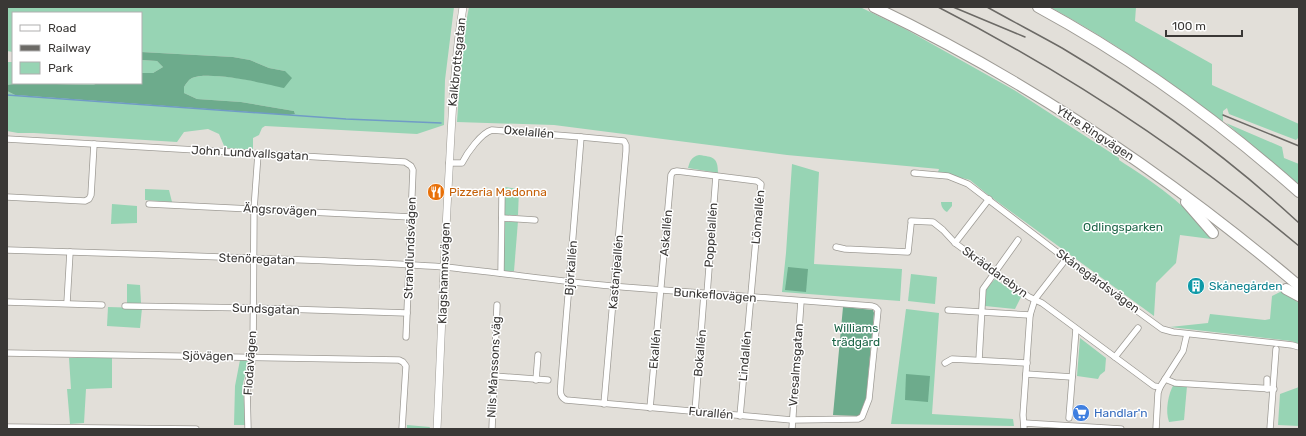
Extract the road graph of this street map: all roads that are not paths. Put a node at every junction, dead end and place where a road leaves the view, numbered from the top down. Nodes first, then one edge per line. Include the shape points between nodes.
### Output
1 (463, 7) edge
2 (874, 7) edge
3 (1038, 7) edge
4 (452, 118) joint
5 (581, 136) junction
6 (7, 139) edge
7 (624, 142) joint
8 (94, 144) junction
9 (258, 154) junction
10 (405, 162) joint
11 (449, 163) junction
12 (914, 173) dead end
13 (671, 175) joint
14 (716, 176) junction
15 (1165, 181) junction
16 (1299, 192) edge
17 (502, 193) dead end
18 (7, 197) edge
19 (989, 200) junction
20 (149, 204) dead end
21 (254, 209) junction
22 (411, 217) junction
23 (502, 218) junction
24 (535, 220) dead end
25 (1213, 233) dead end
26 (1018, 240) dead end
27 (955, 243) junction
28 (836, 247) dead end
29 (7, 250) edge
30 (70, 252) junction
31 (253, 258) junction
32 (1066, 259) junction
33 (408, 265) junction
34 (444, 267) junction
35 (994, 272) junction
36 (501, 274) junction
37 (570, 281) junction
38 (1299, 286) edge
39 (615, 287) junction
40 (1286, 289) dead end
41 (660, 291) junction
42 (706, 294) junction
43 (1299, 296) edge
44 (750, 297) junction
45 (1035, 299) junction
46 (801, 301) junction
47 (7, 302) edge
48 (67, 303) junction
49 (102, 305) dead end
50 (125, 306) dead end
51 (497, 306) dead end
52 (253, 308) junction
53 (948, 310) dead end
54 (982, 312) junction
55 (407, 313) junction
56 (1030, 315) junction
57 (1138, 328) dead end
58 (1076, 329) junction
59 (1187, 334) junction
60 (406, 336) dead end
61 (1299, 348) edge
62 (1276, 350) dead end
63 (7, 352) edge
64 (538, 356) dead end
65 (253, 357) junction
66 (1115, 357) junction
67 (979, 360) junction
68 (945, 363) dead end
69 (1026, 363) junction
70 (1026, 374) junction
71 (494, 376) junction
72 (1072, 377) junction
73 (1165, 379) junction
74 (1267, 379) dead end
75 (536, 380) junction
76 (548, 380) dead end
77 (1160, 388) junction
78 (1267, 389) junction
79 (1274, 390) junction
80 (562, 398) joint
81 (604, 404) junction
82 (650, 408) junction
83 (695, 412) junction
84 (740, 416) junction
85 (862, 417) joint
86 (1069, 418) dead end
87 (792, 420) junction
88 (1024, 426) edge
89 (7, 427) edge
90 (1070, 427) edge
91 (196, 429) edge
92 (248, 429) edge
93 (402, 429) edge
94 (437, 429) edge
95 (492, 429) edge
96 (792, 429) edge
97 (1109, 429) edge
98 (1121, 429) edge
99 (1156, 429) edge
100 (1270, 429) edge

1 - 4 street, Kalkbrottsgatan
2 - 15 highway, Yttre Ringvägen via 1016,83
3 - 16 highway via 1165,86 1253,152
4 - 11 street, Klagshamnsvägen
5 - 7 street, Oxelallén
5 - 11 street, Oxelallén via 492,130 468,151 462,163
5 - 37 street, Björkallén
6 - 8 street, John Lundvallsgatan
7 - 39 street, Kastanjeallén via 626,151
8 - 9 street, John Lundvallsgatan
8 - 18 street via 89,199 85,201
9 - 10 street, John Lundvallsgatan
9 - 21 street, Flodavägen
10 - 22 street, Strandlundsvägen via 413,170
11 - 34 street, Klagshamnsvägen
12 - 19 street, Skånegårdsvägen via 948,176 968,184
13 - 14 street, Lönnallén via 677,171
13 - 41 street, Askallén
14 - 42 street, Poppelallén
14 - 44 street, Lönnallén via 757,180 761,184
15 - 25 highway via 1202,218
15 - 38 highway, Yttre Ringvägen via 1204,209
17 - 23 street
19 - 27 street
19 - 32 street, Skånegårdsvägen
20 - 21 street, Ängsrovägen
21 - 22 street, Ängsrovägen
21 - 31 street, Flodavägen
22 - 33 street, Strandlundsvägen
23 - 24 street
23 - 36 street
26 - 35 street
27 - 28 street, Skräddarebyn via 933,222 911,222 908,252
27 - 35 street, Skräddarebyn
29 - 30 street, Stenöregatan
30 - 31 street, Stenöregatan
30 - 48 street
31 - 33 street, Stenöregatan
31 - 52 street, Flodavägen
32 - 45 street
32 - 59 street, Skånegårdsvägen via 1162,329
33 - 34 street, Stenöregatan
33 - 55 street, Strandlundsvägen
34 - 36 street, Bunkeflovägen
34 - 94 street, Klagshamnsvägen
35 - 45 street, Skräddarebyn
35 - 54 street via 983,289
36 - 37 street, Bunkeflovägen
37 - 39 street, Bunkeflovägen
37 - 80 street, Björkallén via 560,396
39 - 41 street, Bunkeflovägen
39 - 81 street, Kastanjeallén
40 - 43 highway
41 - 42 street, Bunkeflovägen
41 - 82 street, Ekallén
42 - 44 street, Bunkeflovägen
42 - 83 street, Bokallén
44 - 46 street, Bunkeflovägen
44 - 84 street, Lindallén
45 - 56 street
45 - 58 street, Skräddarebyn
46 - 85 street, Bunkeflovägen via 872,306 878,310 869,399
46 - 87 street, Vresalmsgatan
47 - 48 street
48 - 49 street
50 - 52 street, Sundsgatan
51 - 71 street, Nils Månssons väg
52 - 55 street, Sundsgatan
52 - 65 street, Flodavägen
53 - 54 street
54 - 56 street
54 - 67 street
55 - 60 street, Strandlundsvägen
56 - 69 street
57 - 66 street
58 - 66 street, Skräddarebyn
58 - 72 street
59 - 61 street, Skånegårdsvägen via 1292,345
59 - 73 street via 1184,352
62 - 79 street
63 - 65 street, Sjövägen
64 - 75 street
65 - 92 street, Flodavägen via 247,389
65 - 93 street, Sjövägen via 399,360 406,366
66 - 77 street, Skräddarebyn
67 - 68 street via 952,359
67 - 69 street
69 - 70 street
70 - 72 street
70 - 88 street
71 - 75 street
71 - 95 street, Nils Månssons väg
72 - 86 street
73 - 77 street
73 - 78 street via 1176,383
74 - 78 street
75 - 76 street
77 - 99 street
78 - 79 street
79 - 100 street
80 - 81 street, Furallén
81 - 82 street, Furallén
82 - 83 street, Furallén
83 - 84 street, Furallén
84 - 87 street, Furallén
85 - 87 street, Furallén
87 - 96 street, Vresalmsgatan
88 - 90 street
89 - 91 street
90 - 97 street
97 - 98 street

